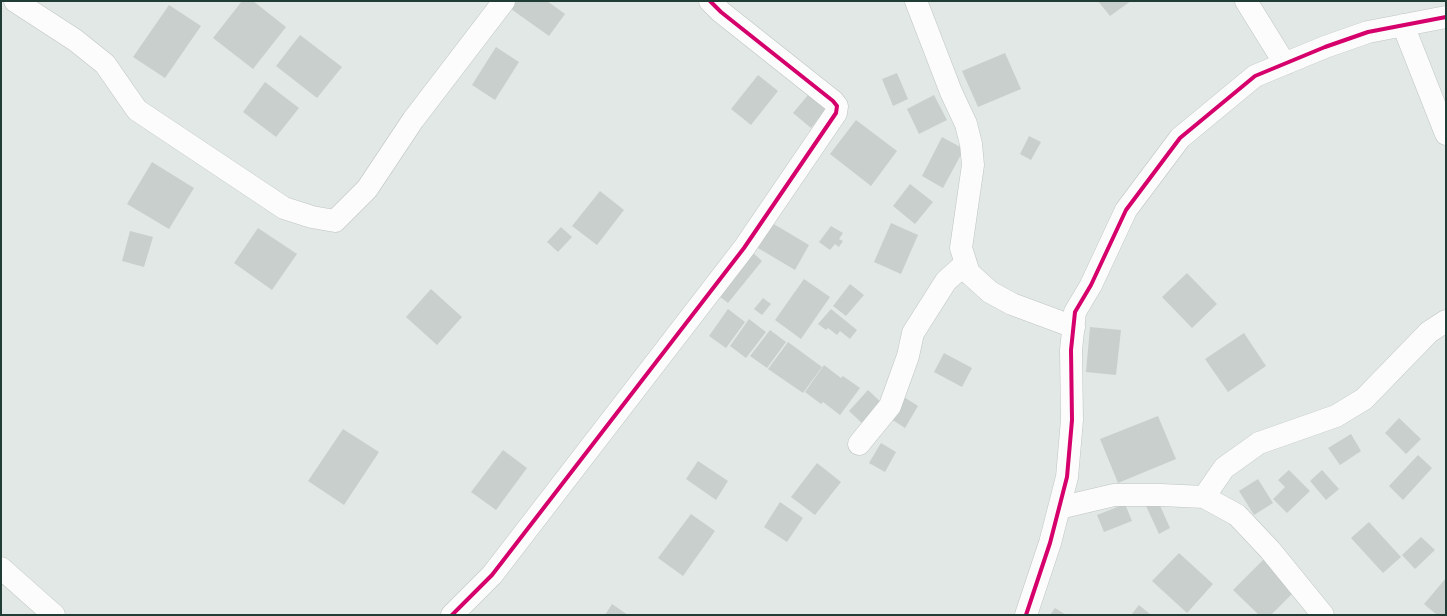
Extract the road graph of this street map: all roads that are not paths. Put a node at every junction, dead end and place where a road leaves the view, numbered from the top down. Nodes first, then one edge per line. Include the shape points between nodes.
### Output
1 (15, 1) edge
2 (504, 1) edge
3 (710, 1) edge
4 (916, 1) edge
5 (1246, 1) edge
6 (1446, 17) edge
7 (1403, 25) junction
8 (1285, 64) junction
9 (1446, 134) edge
10 (966, 262) junction
11 (1446, 321) edge
12 (1074, 327) junction
13 (859, 444) dead end
14 (1204, 497) junction
15 (1059, 508) junction
16 (1, 568) edge
17 (54, 615) edge
18 (452, 615) edge
19 (1026, 615) edge
20 (1323, 615) edge

1 - 2 street via 75,40 105,64 137,110 284,208 335,221 368,189 413,120
3 - 18 street via 833,101 837,106 836,113 734,261 492,575
4 - 10 street via 966,124 971,144 973,165 961,248
5 - 8 street
6 - 7 street
7 - 8 street via 1368,32
7 - 9 street
8 - 12 street via 1255,76 1180,138 1126,210 1075,312
10 - 12 street via 969,273 990,292 1012,304
10 - 13 street via 946,281 913,333 908,356 890,406
11 - 14 street via 1430,332 1364,399 1336,416 1259,443 1224,468
12 - 15 street via 1071,350 1072,420 1066,477
14 - 15 street via 1114,495
14 - 20 street via 1237,515 1270,550
15 - 19 street
16 - 17 street

